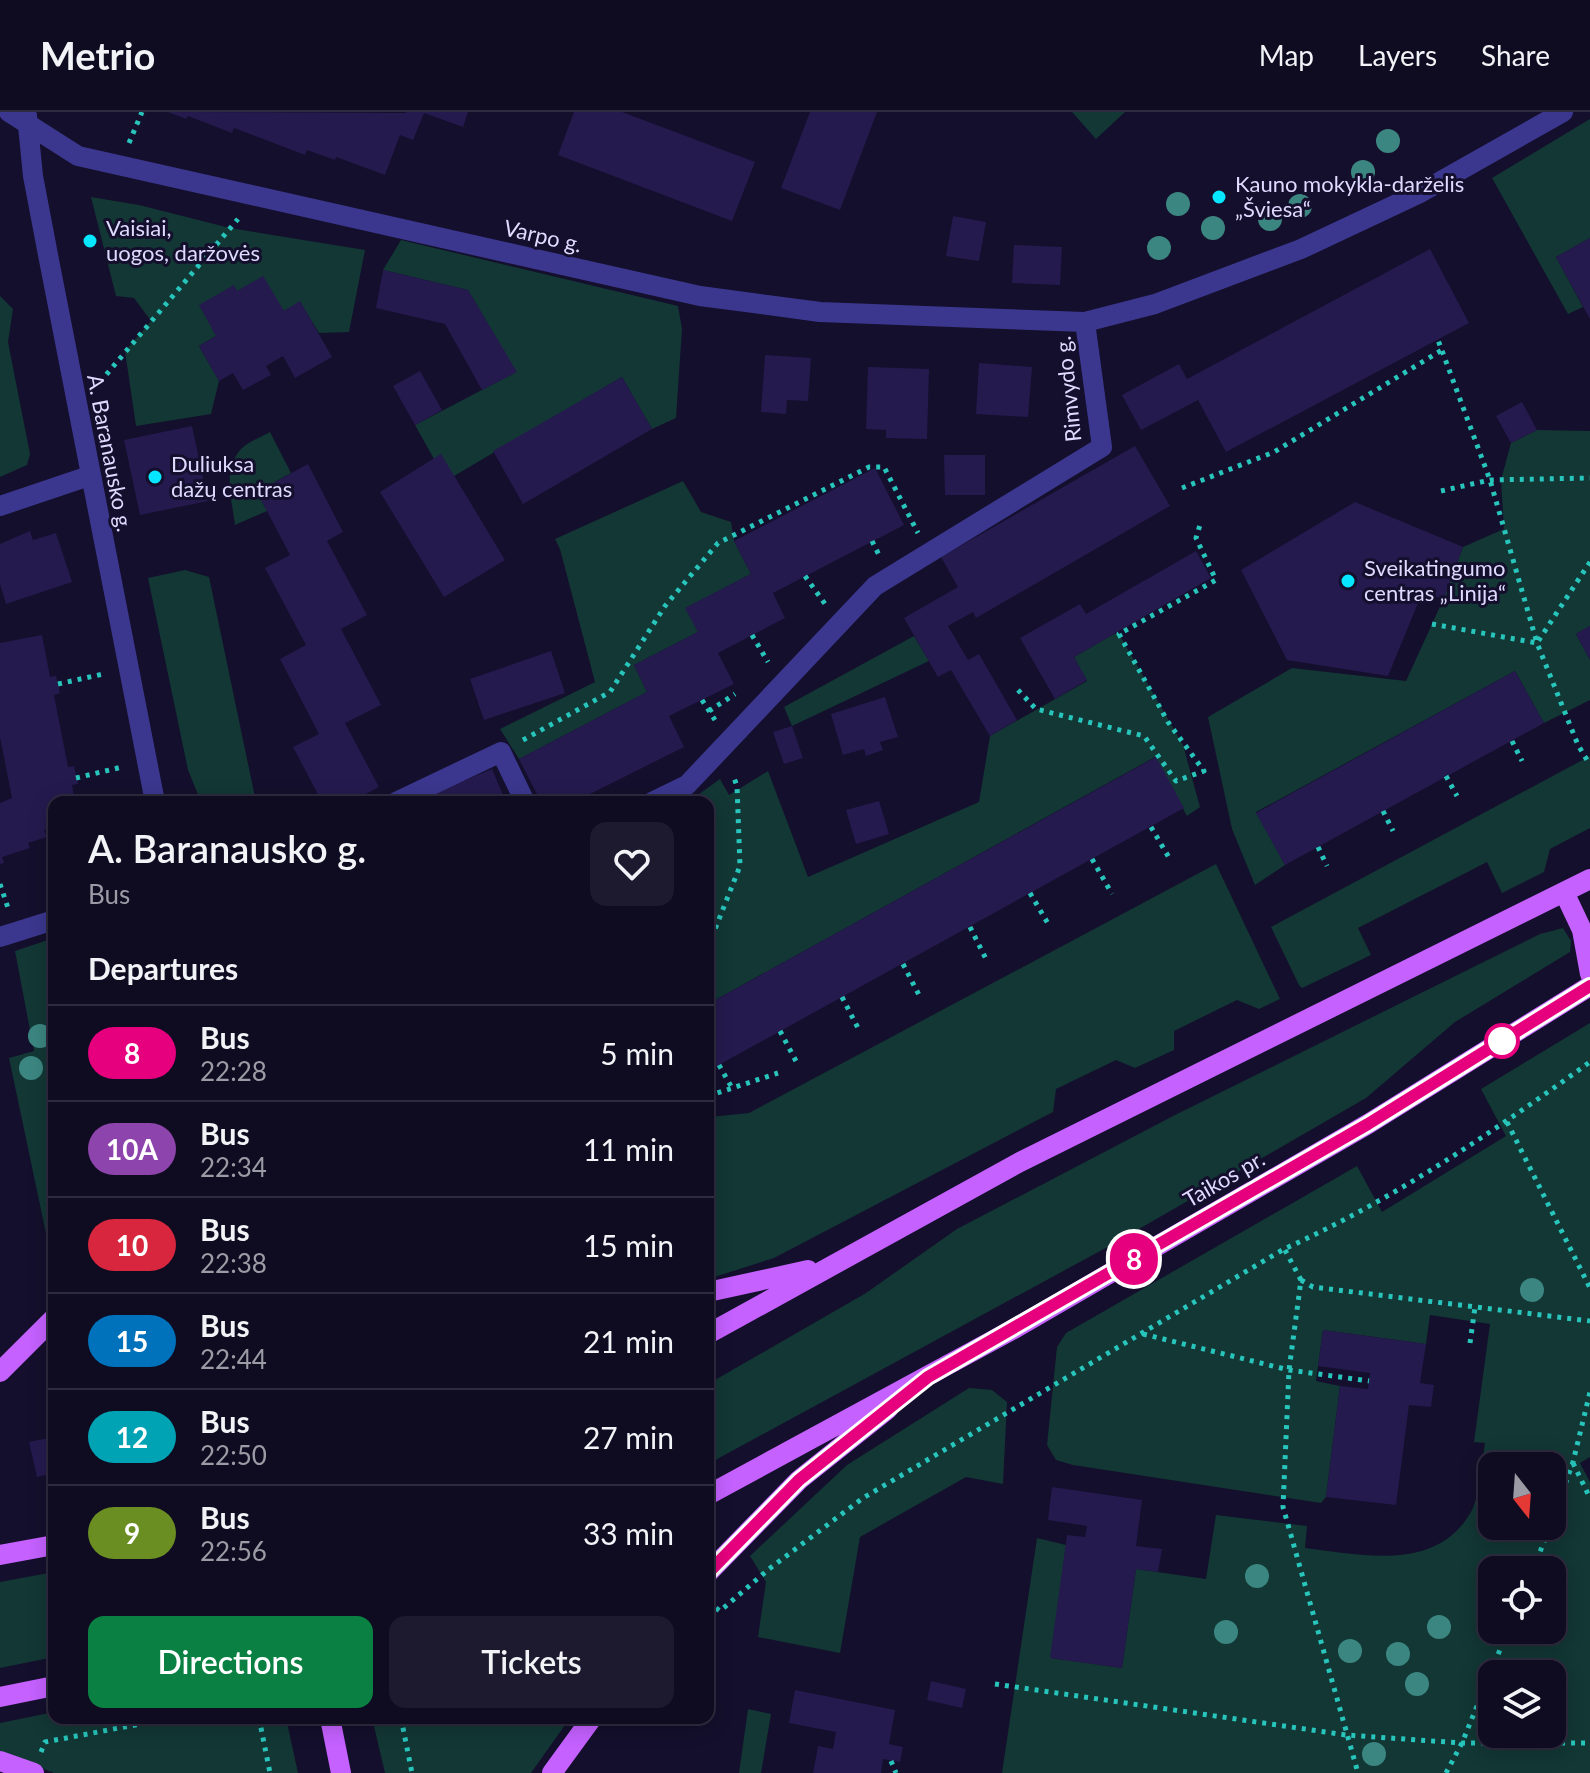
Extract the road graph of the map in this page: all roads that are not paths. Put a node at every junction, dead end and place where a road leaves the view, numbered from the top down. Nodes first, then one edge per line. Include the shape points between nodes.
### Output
1 (9, 112) edge
2 (1563, 112) edge
3 (27, 118) edge
4 (1085, 322) junction
5 (89, 476) junction
6 (0, 506) edge
7 (154, 796) edge
8 (409, 796) edge
9 (522, 796) edge
10 (664, 796) edge
11 (1590, 879) edge
12 (1564, 892) junction
13 (48, 922) edge
14 (0, 937) edge
15 (1590, 974) edge
16 (1590, 986) edge
17 (832, 1264) junction
18 (714, 1291) edge
19 (48, 1324) edge
20 (714, 1331) edge
21 (0, 1372) edge
22 (928, 1377) junction
23 (714, 1492) edge
24 (48, 1546) edge
25 (0, 1555) edge
26 (714, 1567) edge
27 (48, 1687) edge
28 (0, 1697) edge
29 (331, 1724) edge
30 (588, 1724) edge
31 (0, 1761) edge
32 (34, 1773) edge
33 (341, 1773) edge
34 (552, 1773) edge

1 - 3 street, Varpo g.
2 - 4 street, Rimvydo g. via 1418,194 1301,249 1155,304
3 - 4 street, Varpo g. via 78,156 700,296 820,312
3 - 5 street, A. Baranausko g.
4 - 10 street, Rimvydo g. via 1102,447 875,586 687,785
5 - 6 street
5 - 7 street, A. Baranausko g.
8 - 9 street via 501,752
11 - 12 main road
12 - 15 main road via 1582,930
12 - 17 main road via 1020,1162
13 - 14 street
16 - 22 main road, Taikos pr. via 1368,1124
17 - 18 main road
17 - 20 main road
19 - 21 main road
22 - 23 main road, Taikos pr.
22 - 26 main road via 799,1480
24 - 25 main road
27 - 28 main road
29 - 33 main road
30 - 34 main road
31 - 32 main road

